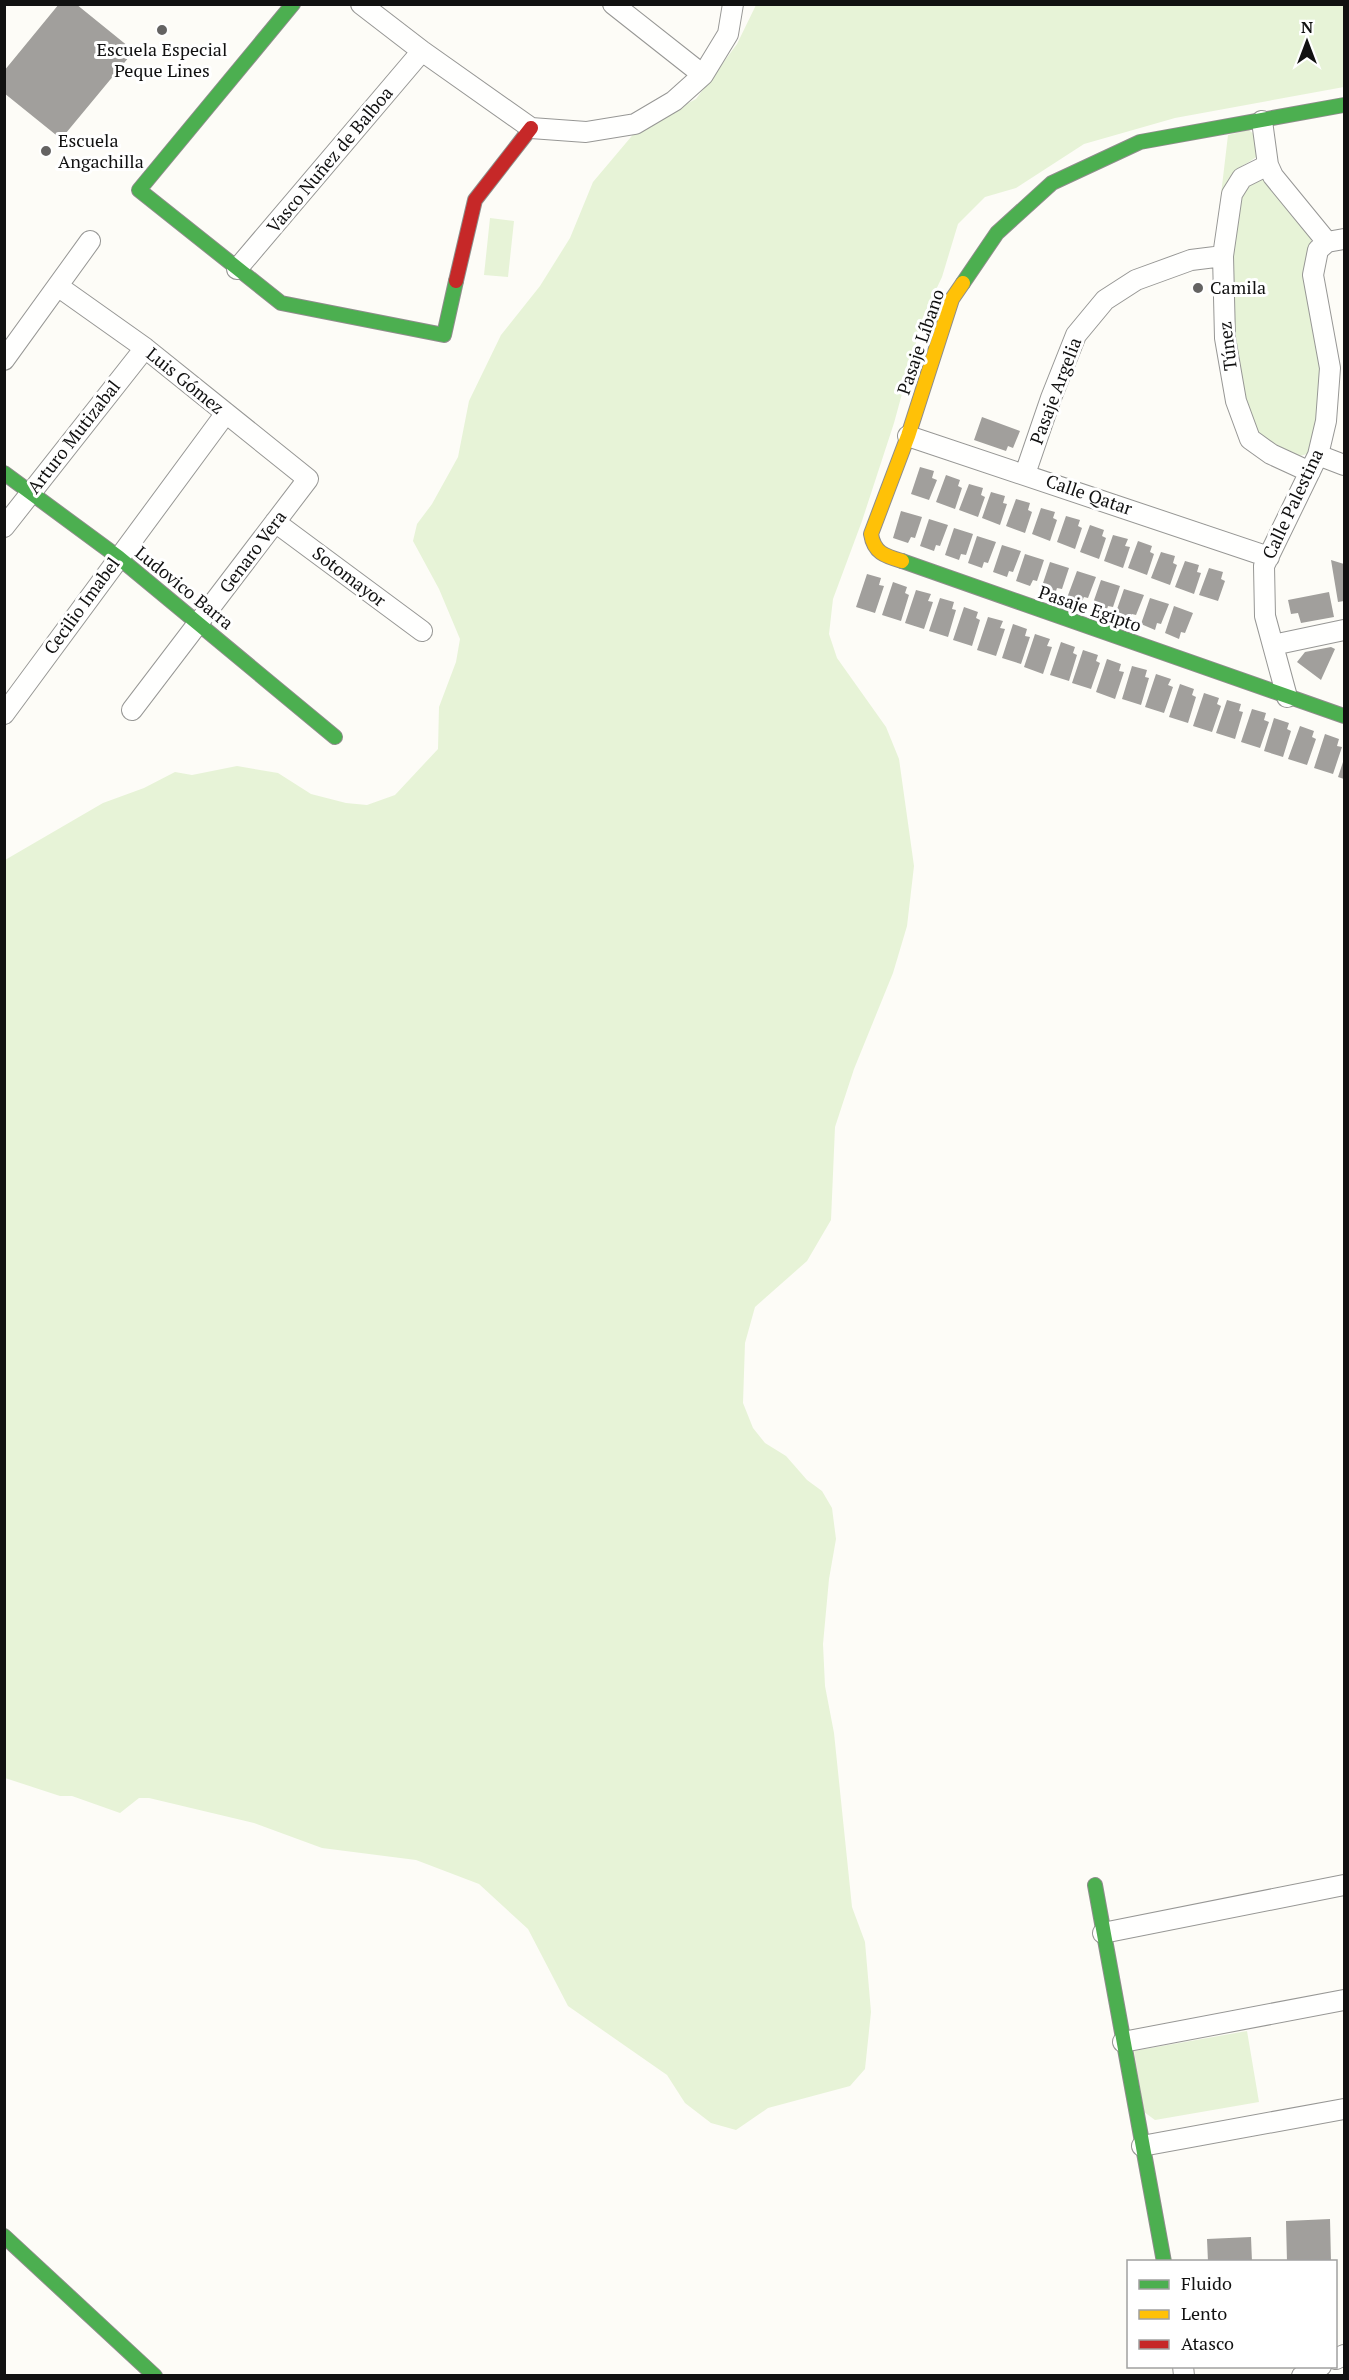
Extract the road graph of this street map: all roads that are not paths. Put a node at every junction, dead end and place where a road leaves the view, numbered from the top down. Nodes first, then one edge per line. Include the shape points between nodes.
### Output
1 (293, 4) edge
2 (613, 4) edge
3 (733, 4) edge
4 (369, 7) edge
5 (422, 51) junction
6 (703, 75) junction
7 (1344, 105) edge
8 (1262, 121) junction
9 (531, 128) junction
10 (1268, 165) junction
11 (1336, 240) edge
12 (90, 241) dead end
13 (1223, 256) junction
14 (237, 269) junction
15 (59, 287) junction
16 (145, 348) junction
17 (4, 360) edge
18 (226, 413) junction
19 (908, 436) junction
20 (1314, 463) junction
21 (1344, 465) edge
22 (4, 473) edge
23 (1025, 474) junction
24 (308, 479) joint
25 (31, 492) junction
26 (276, 522) junction
27 (4, 527) edge
28 (881, 554) joint
29 (118, 557) junction
30 (1269, 557) junction
31 (200, 623) junction
32 (1344, 630) edge
33 (422, 632) dead end
34 (1273, 645) junction
35 (1287, 697) junction
36 (132, 710) dead end
37 (4, 714) edge
38 (1344, 716) edge
39 (335, 736) dead end
40 (1095, 1885) dead end
41 (1344, 1885) edge
42 (1103, 1933) junction
43 (1344, 2000) edge
44 (1123, 2042) junction
45 (1344, 2109) edge
46 (1142, 2146) junction
47 (4, 2236) edge
48 (1164, 2260) edge
49 (1319, 2368) edge
50 (155, 2376) edge
51 (1302, 2376) edge

1 - 14 street via 140,190
2 - 6 street
3 - 6 street via 728,34
4 - 5 street
5 - 9 street
5 - 14 street, Vasco Nuñez de Balboa
6 - 9 street via 674,101 635,124 586,132
7 - 8 street, Pasaje Líbano
8 - 10 street
8 - 19 street, Pasaje Líbano via 1140,142 1052,183 1036,197 997,233 952,299
9 - 14 street via 475,200 444,334 281,303
10 - 11 street via 1273,176
10 - 13 street, Túnez via 1242,178 1232,194
11 - 20 street, Calle Palestina via 1318,250 1313,275 1329,368 1326,421
12 - 15 street
13 - 20 street, Túnez via 1224,338 1236,401 1250,439 1271,454
13 - 23 street, Pasaje Argelia via 1191,260 1136,280 1105,300 1076,335
15 - 16 street, Luis Gómez
15 - 17 street
16 - 18 street, Luis Gómez
16 - 25 street, Arturo Mutizabal
18 - 24 street, Luis Gómez
18 - 29 street, Cecilio Imabel
19 - 23 street, Calle Qatar
19 - 28 street, Pasaje Líbano via 871,534 873,546
20 - 21 street, Túnez
20 - 30 street, Calle Palestina
22 - 25 street, Ludovico Barra
23 - 30 street, Calle Qatar
24 - 26 street, Genaro Vera
25 - 27 street, Arturo Mutizabal
25 - 29 street, Ludovico Barra
26 - 31 street, Genaro Vera
26 - 33 street, Sotomayor
28 - 35 street, Pasaje Egipto
29 - 31 street, Ludovico Barra
29 - 37 street, Cecilio Imabel
30 - 34 street, Calle Palestina via 1264,566 1265,616
31 - 36 street, Genaro Vera
31 - 39 street, Ludovico Barra
32 - 34 street
34 - 35 street, Calle Palestina
35 - 38 street, Pasaje Egipto
40 - 42 street
41 - 42 street
42 - 44 street
43 - 44 street
44 - 46 street
45 - 46 street
46 - 48 street
47 - 50 street
49 - 51 street

